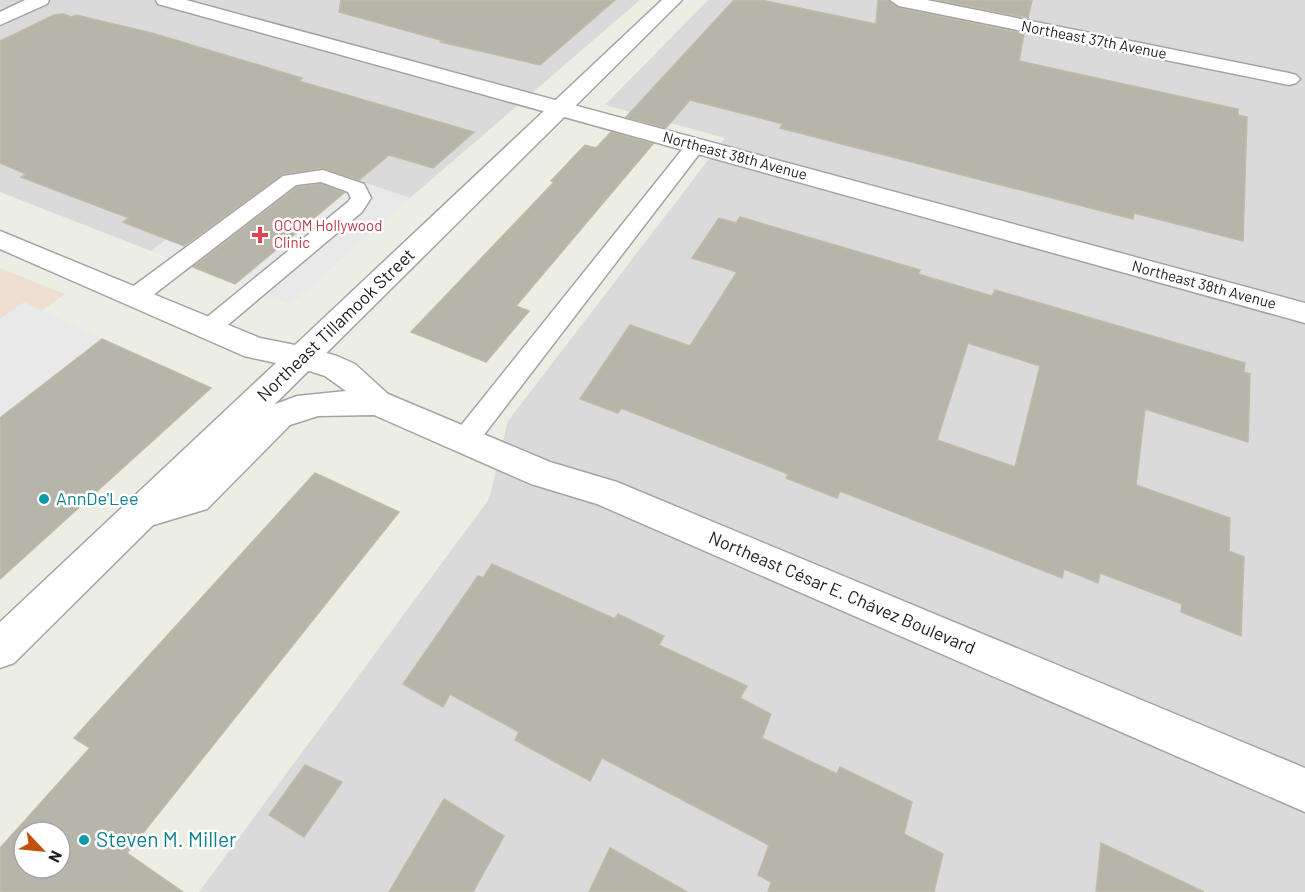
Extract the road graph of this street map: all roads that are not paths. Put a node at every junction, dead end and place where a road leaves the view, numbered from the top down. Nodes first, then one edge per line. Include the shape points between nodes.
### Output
1 (40, 0) edge
2 (165, 0) edge
3 (673, 0) edge
4 (899, 0) edge
5 (0, 19) edge
6 (1300, 82) edge
7 (560, 108) junction
8 (696, 145) junction
9 (0, 239) edge
10 (136, 296) junction
11 (1305, 312) edge
12 (209, 328) junction
13 (302, 357) junction
14 (377, 404) junction
15 (464, 441) junction
16 (140, 514) junction
17 (0, 649) edge
18 (1305, 790) edge

1 - 5 street
2 - 7 street, Northeast 38th Avenue
3 - 7 street, Northeast Tillamook Street
4 - 6 street, Northeast 37th Avenue
7 - 8 street, Northeast 38th Avenue
7 - 13 street, Northeast Tillamook Street
8 - 11 street, Northeast 38th Avenue
8 - 15 lane
9 - 10 street, Northeast César E. Chávez Boulevard
10 - 12 street, Northeast César E. Chávez Boulevard
10 - 12 lane via 290,180 323,176 357,188 361,198 355,207
12 - 13 street, Northeast César E. Chávez Boulevard via 255,348
13 - 14 street, Northeast César E. Chávez Boulevard via 349,373
13 - 16 street, Northeast Tillamook Street
14 - 15 street, Northeast César E. Chávez Boulevard
14 - 16 street, Northeast César E. Chávez Boulevard via 297,408 279,417 195,500
15 - 18 street, Northeast César E. Chávez Boulevard via 543,474 605,492
16 - 17 street, Northeast Tillamook Street

